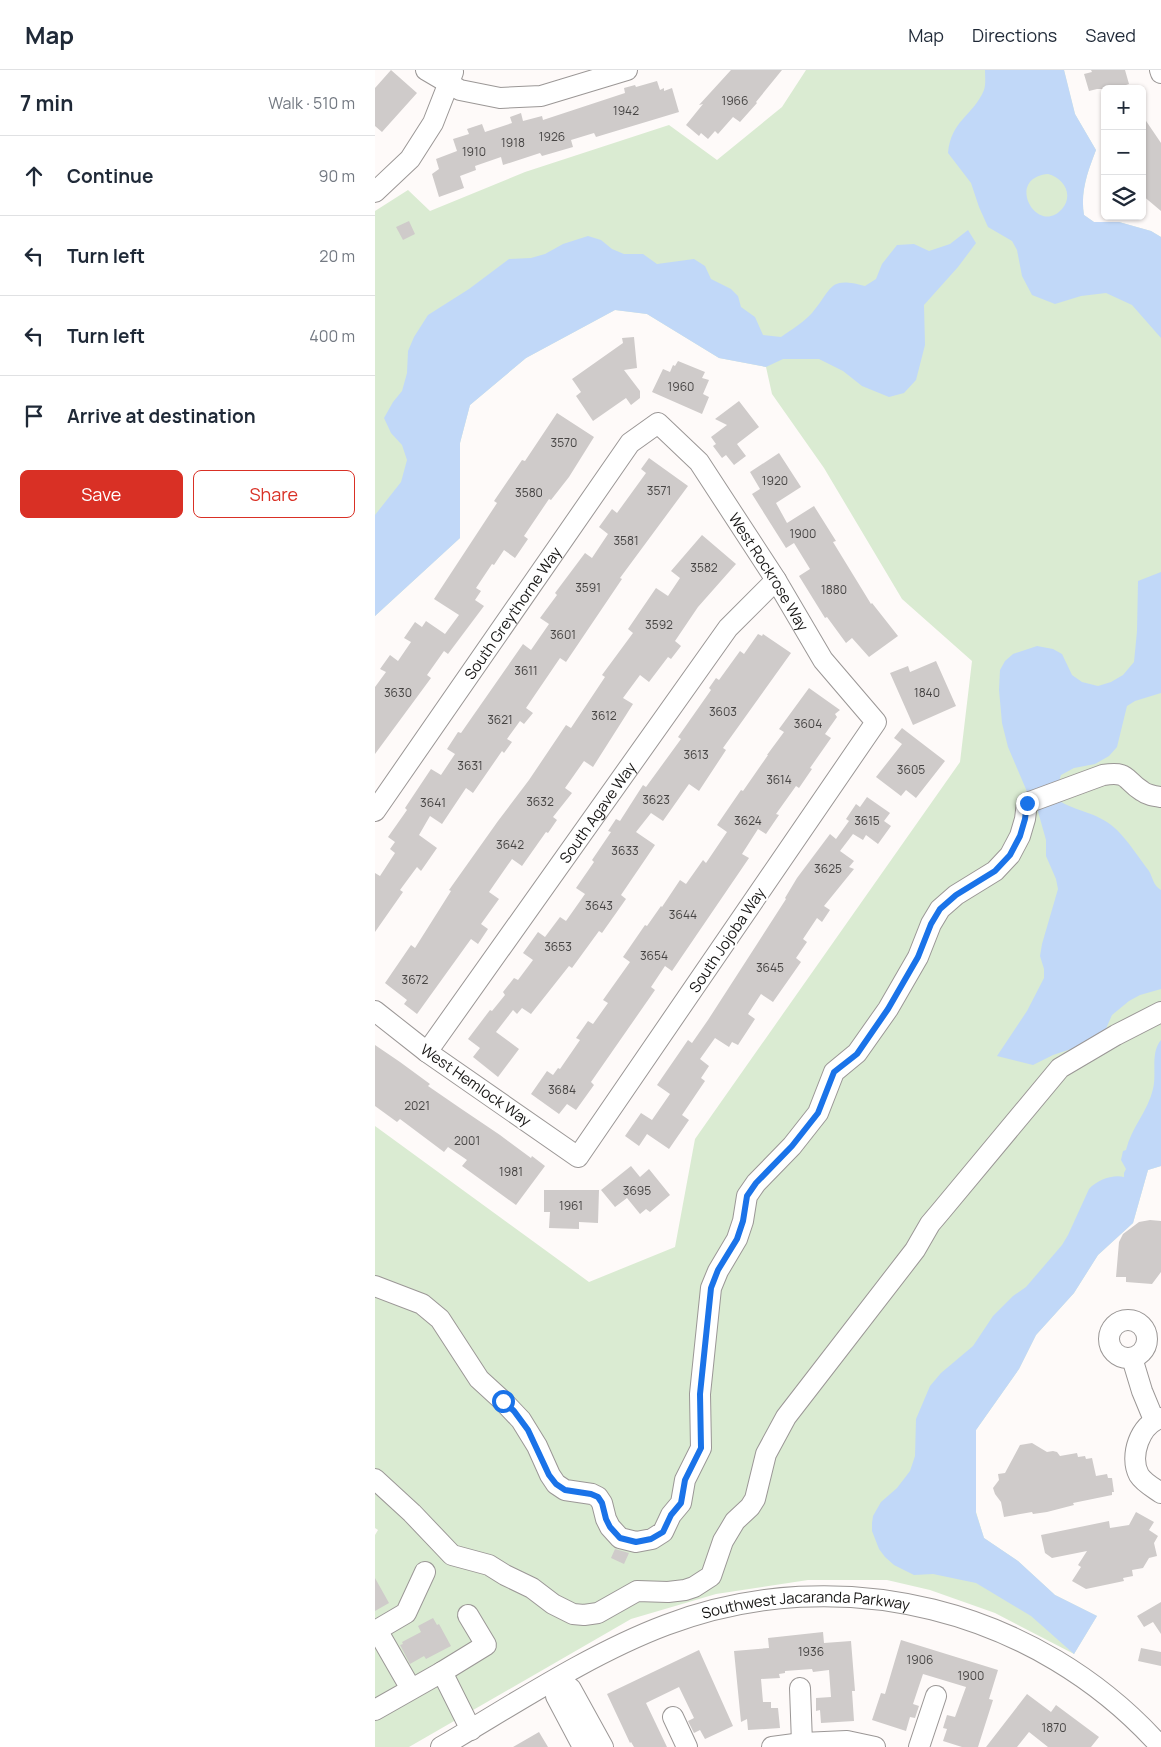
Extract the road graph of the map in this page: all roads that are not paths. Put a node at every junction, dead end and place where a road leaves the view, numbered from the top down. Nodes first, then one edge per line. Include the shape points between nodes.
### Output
1 (426, 70) edge
2 (627, 70) edge
3 (451, 76) edge
4 (375, 192) edge
5 (658, 423) joint
6 (776, 580) junction
7 (876, 722) joint
8 (1161, 798) edge
9 (375, 811) edge
10 (375, 1011) edge
11 (1161, 1012) edge
12 (427, 1052) junction
13 (579, 1157) joint
14 (375, 1286) edge
15 (1132, 1358) dead end
16 (1157, 1419) edge
17 (375, 1479) edge
18 (1161, 1493) edge
19 (425, 1572) dead end
20 (468, 1615) dead end
21 (376, 1630) edge
22 (442, 1672) junction
23 (559, 1679) junction
24 (799, 1688) dead end
25 (411, 1689) junction
26 (936, 1696) dead end
27 (375, 1710) edge
28 (673, 1717) dead end
29 (471, 1730) junction
30 (802, 1743) junction
31 (592, 1745) edge
32 (441, 1747) edge
33 (687, 1747) edge
34 (772, 1747) edge
35 (875, 1747) edge
36 (919, 1747) edge
37 (1161, 1747) edge

1 - 3 street
2 - 3 street via 541,96 500,98 460,90
3 - 4 street via 433,123 410,159
5 - 6 street, West Rockrose Way via 699,462
5 - 9 street, South Greythorne Way via 629,443
6 - 7 street, West Rockrose Way via 823,660
6 - 12 street, South Agave Way via 728,628
7 - 13 street, South Jojoba Way
8 - 14 street via 1142,791 1116,773 1027,803 1020,836 1010,855 995,871 940,909 918,957 888,1009 857,1054 834,1072 818,1113 747,1196 737,1239 711,1288 700,1394 701,1448 685,1480 681,1503 663,1532 636,1542 620,1538 610,1527 598,1497 565,1490 556,1484 521,1420 479,1379 440,1319 422,1304
10 - 12 street, West Hemlock Way
11 - 17 street via 1060,1068 930,1224 915,1250 785,1417 766,1454 755,1499 730,1529 711,1576 704,1582 685,1590 637,1592 598,1613 573,1614 489,1565 451,1555 412,1512
12 - 13 street, West Hemlock Way
15 - 16 street via 1142,1391
16 - 18 street via 1137,1442 1136,1466 1140,1476
19 - 21 street via 406,1613
20 - 22 street via 486,1645
21 - 25 street
22 - 25 street
22 - 29 street
23 - 29 street, Southwest Jacaranda Parkway
23 - 31 street via 557,1696
23 - 37 street, Southwest Jacaranda Parkway via 644,1634 731,1606 823,1596 884,1600 954,1614 1049,1655 1129,1714
24 - 30 street
25 - 27 street
26 - 36 street
28 - 33 street
29 - 32 street, Southwest Jacaranda Parkway
30 - 34 street
30 - 35 street via 847,1741

